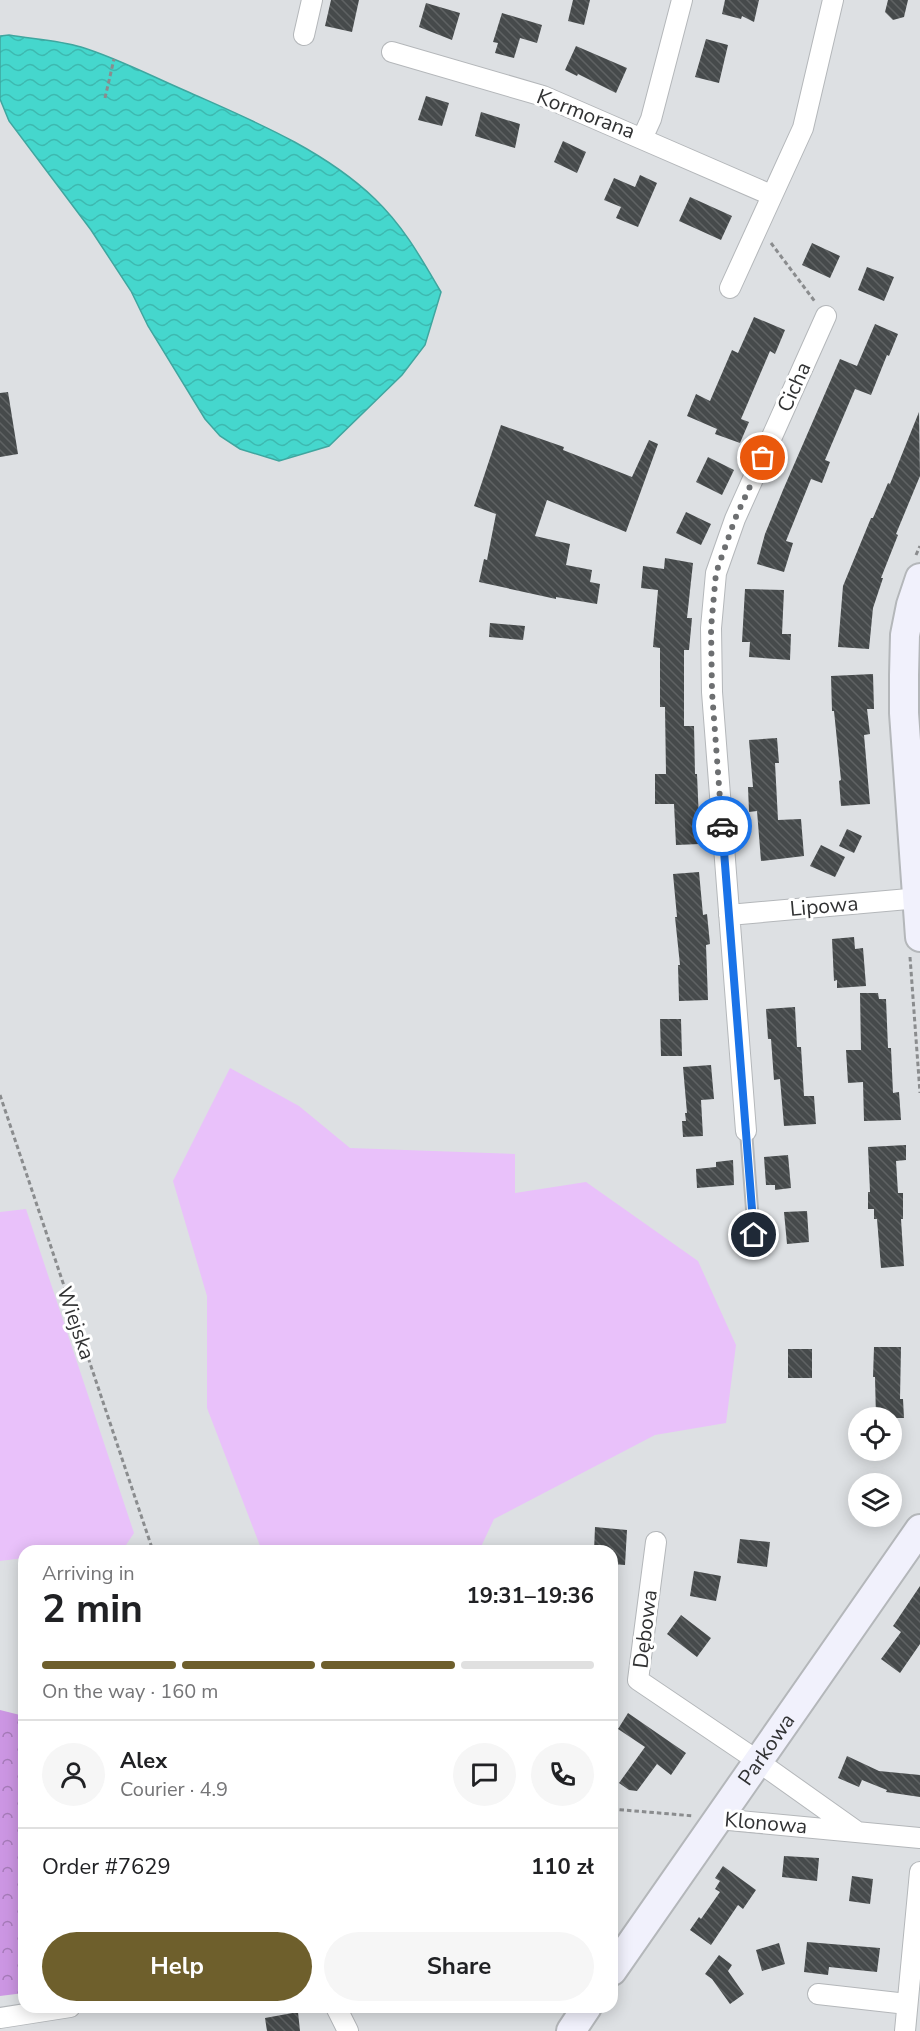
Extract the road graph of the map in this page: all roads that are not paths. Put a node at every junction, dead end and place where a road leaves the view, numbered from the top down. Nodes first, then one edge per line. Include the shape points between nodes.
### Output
1 (312, 0) edge
2 (682, 0) edge
3 (833, 0) edge
4 (304, 35) dead end
5 (392, 52) dead end
6 (642, 139) junction
7 (771, 195) junction
8 (730, 288) dead end
9 (826, 316) road end
10 (920, 578) edge
11 (919, 898) edge
12 (729, 915) junction
13 (920, 937) edge
14 (746, 1131) joint
15 (754, 1235) dead end
16 (920, 1529) edge
17 (656, 1542) dead end
18 (758, 1762) junction
19 (718, 1818) junction
20 (856, 1831) junction
21 (920, 1838) edge
22 (920, 1872) edge
23 (618, 1962) edge
24 (818, 1994) dead end
25 (907, 2004) junction
26 (32, 2013) edge
27 (339, 2013) edge
28 (583, 2013) edge
29 (0, 2018) edge
30 (348, 2031) edge
31 (571, 2031) edge
32 (905, 2031) edge

1 - 4 street
2 - 6 street, Kormorana via 651,119
3 - 7 street via 803,128
5 - 6 street, Kormorana via 543,96
6 - 7 street
7 - 8 street
9 - 12 street, Cicha via 735,519 716,573 711,628 712,692
10 - 11 street via 905,635 904,675
11 - 12 street, Lipowa
11 - 13 street
12 - 14 street, Cicha
14 - 15 lane
16 - 18 street, Parkowa
17 - 18 street, Dębowa via 638,1680
18 - 19 street, Parkowa
18 - 20 street
19 - 20 street, Klonowa
19 - 23 street, Parkowa
20 - 21 street, Klonowa
22 - 25 street
24 - 25 street
25 - 32 street
26 - 29 street
27 - 30 street
28 - 31 street

